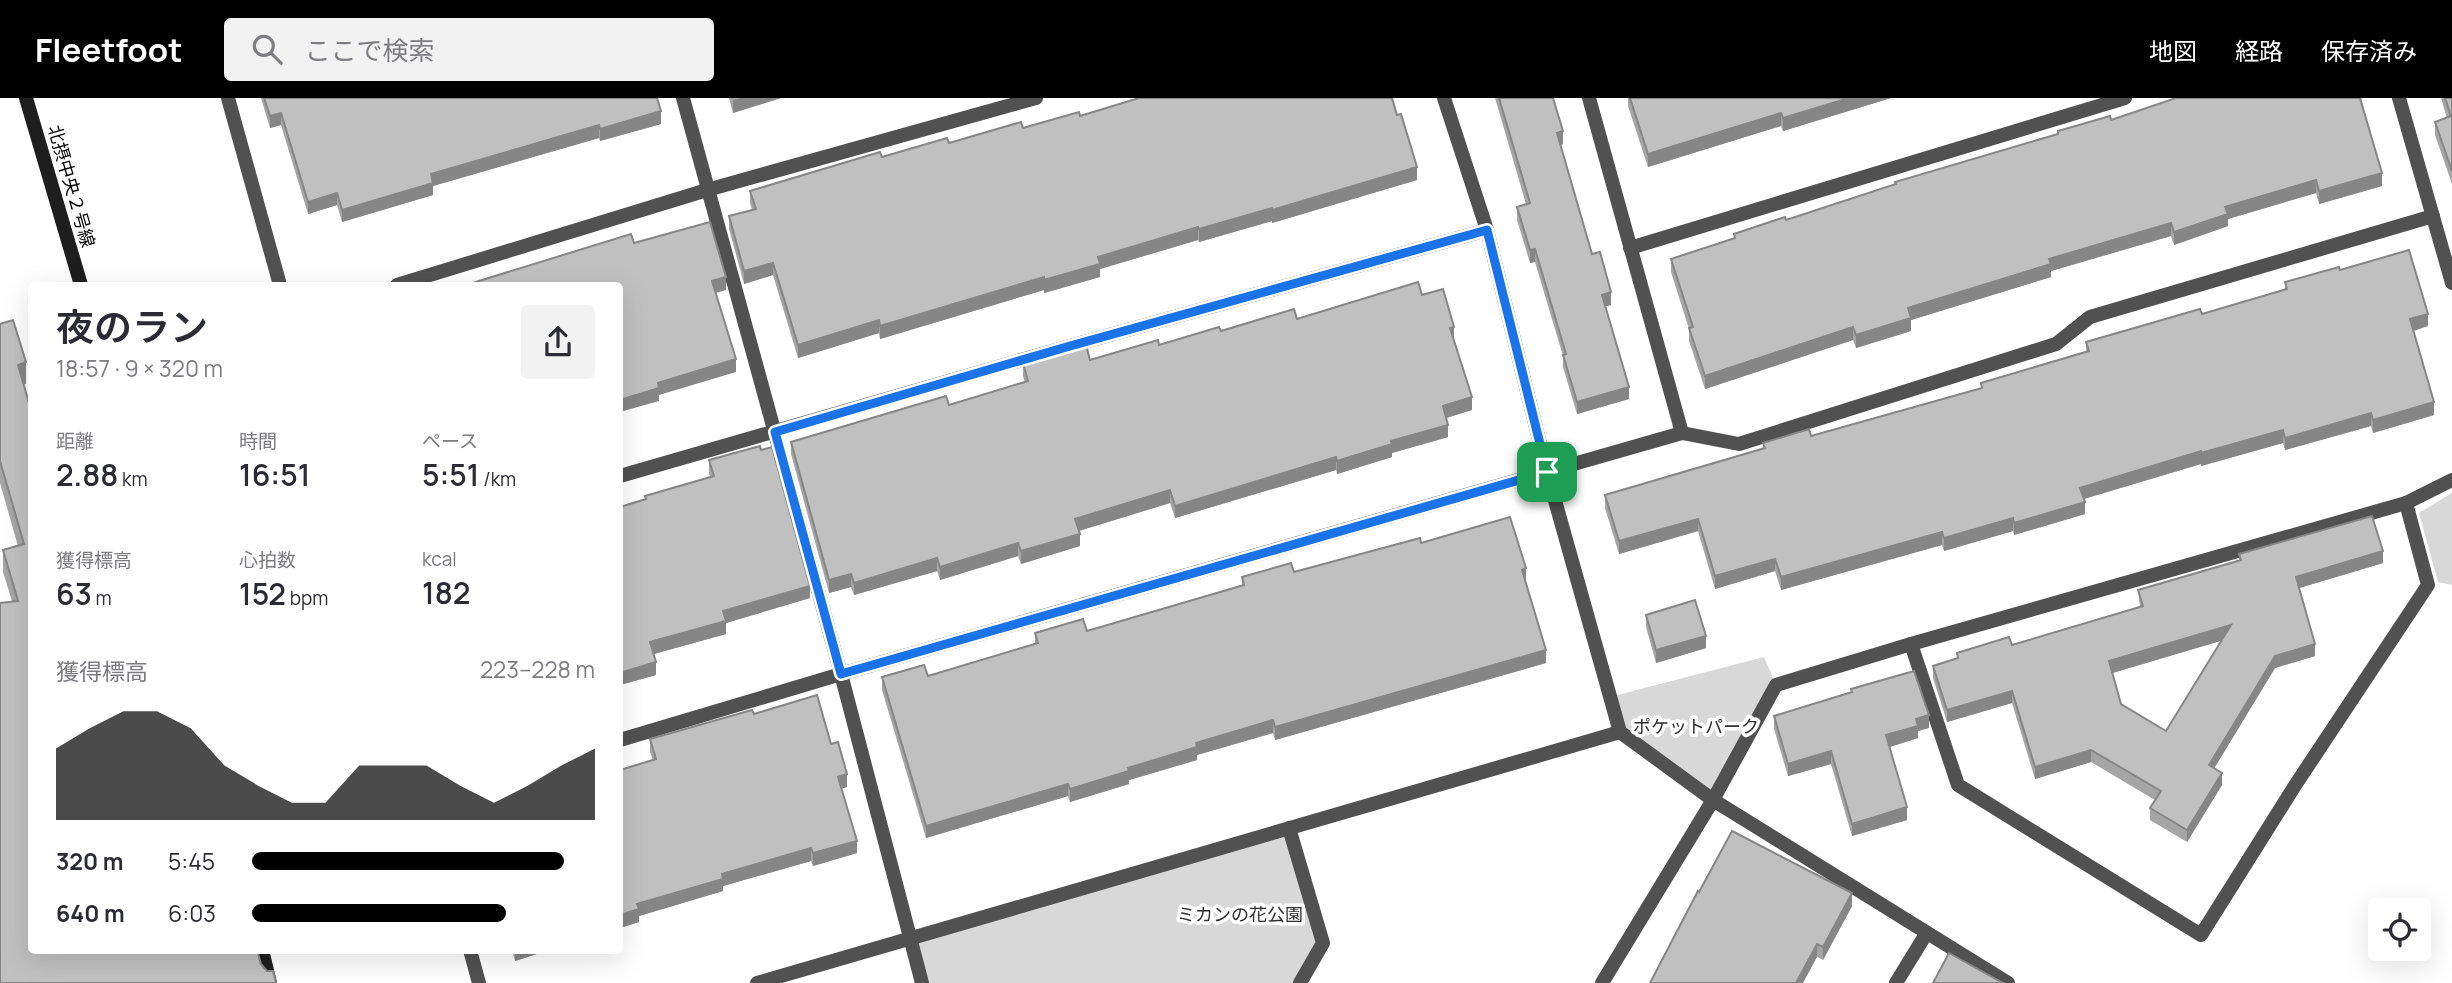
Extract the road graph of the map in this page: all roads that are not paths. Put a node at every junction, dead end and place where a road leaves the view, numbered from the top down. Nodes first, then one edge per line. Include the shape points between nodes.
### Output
1 (26, 98) edge
2 (228, 98) edge
3 (684, 98) edge
4 (1036, 98) edge
5 (1444, 98) edge
6 (1589, 98) edge
7 (2125, 98) edge
8 (2399, 98) edge
9 (708, 190) junction
10 (2433, 216) junction
11 (1487, 230) junction
12 (1630, 248) junction
13 (80, 282) edge
14 (279, 282) edge
15 (407, 282) edge
16 (2452, 283) edge
17 (775, 432) junction
18 (1682, 433) junction
19 (1547, 472) junction
20 (623, 475) edge
21 (2452, 480) edge
22 (2406, 503) junction
23 (1911, 644) junction
24 (841, 674) junction
25 (1620, 732) junction
26 (623, 739) edge
27 (1713, 800) junction
28 (1289, 828) junction
29 (1926, 934) junction
30 (910, 940) junction
31 (263, 954) edge
32 (471, 954) edge
33 (270, 983) edge
34 (479, 983) edge
35 (757, 983) edge
36 (922, 983) edge
37 (1300, 983) edge
38 (1602, 983) edge
39 (1896, 983) edge
40 (2008, 983) edge

1 - 13 street, 北摂中央２号線
2 - 14 street
3 - 9 street
4 - 9 street
5 - 11 street
6 - 12 street
7 - 12 street
8 - 10 street
9 - 15 street
9 - 17 street
10 - 16 street
10 - 18 street via 2090,317 2056,344 1739,444
11 - 17 street
11 - 19 street
12 - 18 street
17 - 20 street
17 - 24 street
18 - 19 street
19 - 24 street
19 - 25 street
21 - 22 street
22 - 23 street
22 - 23 street via 2428,585 2201,935 1958,785
23 - 27 street via 1776,685
24 - 26 street
24 - 30 street
25 - 27 street
25 - 28 street
27 - 29 street
27 - 38 street
28 - 30 street
28 - 37 street via 1323,943
29 - 39 street
29 - 40 street
30 - 35 street
30 - 36 street
31 - 33 street
32 - 34 street

